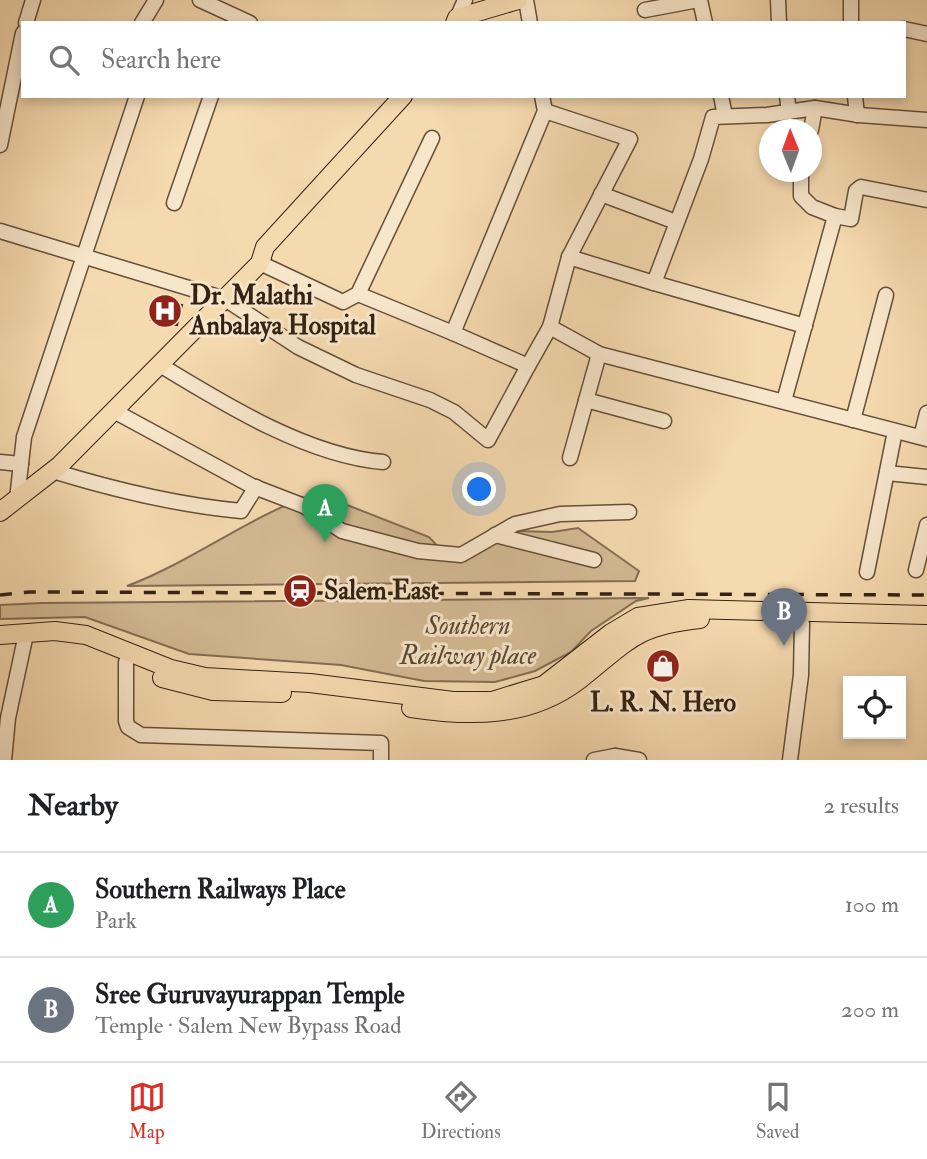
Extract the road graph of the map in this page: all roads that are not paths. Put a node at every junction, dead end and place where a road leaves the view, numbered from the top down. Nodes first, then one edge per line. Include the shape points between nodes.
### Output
1 (33, 0) edge
2 (156, 0) edge
3 (200, 0) edge
4 (465, 0) edge
5 (518, 0) edge
6 (526, 0) edge
7 (699, 0) edge
8 (778, 0) edge
9 (851, 0) edge
10 (645, 10) dead end
11 (27, 21) edge
12 (143, 21) edge
13 (243, 21) edge
14 (456, 21) edge
15 (530, 21) edge
16 (704, 21) edge
17 (779, 21) edge
18 (851, 21) edge
19 (906, 29) edge
20 (927, 34) edge
21 (21, 43) edge
22 (136, 98) edge
23 (210, 98) edge
24 (401, 98) edge
25 (721, 98) edge
26 (787, 98) edge
27 (855, 98) edge
28 (544, 104) edge
29 (815, 108) junction
30 (789, 112) junction
31 (857, 115) junction
32 (725, 116) junction
33 (813, 119) edge
34 (927, 120) edge
35 (432, 138) dead end
36 (0, 145) edge
37 (801, 182) edge
38 (601, 194) junction
39 (927, 200) edge
40 (174, 203) dead end
41 (835, 216) junction
42 (676, 222) junction
43 (0, 231) edge
44 (85, 257) junction
45 (569, 257) junction
46 (260, 263) junction
47 (654, 283) junction
48 (358, 294) junction
49 (886, 295) dead end
50 (225, 299) junction
51 (805, 326) junction
52 (550, 327) junction
53 (453, 333) junction
54 (599, 354) junction
55 (160, 365) junction
56 (528, 366) junction
57 (586, 400) junction
58 (784, 401) junction
59 (114, 411) junction
60 (927, 413) edge
61 (853, 420) junction
62 (664, 421) dead end
63 (895, 431) junction
64 (924, 438) edge
65 (570, 457) dead end
66 (0, 462) edge
67 (383, 462) dead end
68 (21, 464) junction
69 (53, 471) junction
70 (887, 473) junction
71 (927, 477) edge
72 (256, 487) junction
73 (17, 499) junction
74 (0, 512) edge
75 (629, 512) dead end
76 (927, 525) edge
77 (495, 535) junction
78 (594, 560) dead end
79 (916, 570) dead end
80 (867, 572) dead end
81 (927, 615) edge
82 (802, 623) junction
83 (927, 625) edge
84 (26, 634) junction
85 (0, 635) edge
86 (126, 662) junction
87 (3, 756) edge
88 (615, 758) edge
89 (381, 760) edge
90 (594, 760) edge
91 (639, 760) edge
92 (790, 760) edge

1 - 11 street
2 - 12 street
3 - 13 street
4 - 14 street
5 - 14 main road
6 - 15 street
7 - 10 street
7 - 16 street
8 - 17 street
9 - 18 street
19 - 20 street
21 - 36 street
22 - 44 street
23 - 40 street
24 - 46 main road via 265,247
25 - 32 street
26 - 30 street
27 - 31 street
28 - 38 street via 630,139
28 - 53 street
29 - 30 street
29 - 31 street
29 - 33 street
30 - 32 street
31 - 34 street
32 - 42 street via 713,117
35 - 48 street
37 - 41 street via 801,196 811,206
38 - 42 street
38 - 45 street
39 - 41 street via 861,187 856,191 851,219
41 - 51 street
42 - 47 street
43 - 44 street
44 - 50 street
44 - 68 street via 24,437
45 - 47 street
45 - 52 street
46 - 48 street via 343,302
46 - 50 main road
47 - 51 street
48 - 53 street
49 - 61 street
50 - 55 main road
50 - 56 street via 298,348 356,375 430,400 454,412 488,440
51 - 58 street
52 - 54 street
52 - 56 street
53 - 56 street
54 - 57 street
54 - 58 street
55 - 59 main road
55 - 67 street via 280,430 354,459
57 - 62 street
57 - 65 street
58 - 61 street
59 - 69 main road
59 - 72 street
60 - 64 street
61 - 63 street
63 - 64 street
63 - 70 street
66 - 68 street
68 - 73 street
69 - 72 street via 123,492 241,511
69 - 73 main road
70 - 71 street
70 - 80 street
72 - 77 street via 304,506 342,531 418,551 461,555
73 - 74 main road
75 - 77 street via 560,514 515,524
76 - 79 street
77 - 78 street
81 - 84 main road via 655,612 624,624 544,685 512,697 474,701 336,685 205,677 171,669 86,635
82 - 83 main road
82 - 86 main road via 699,619 646,629 557,694 503,713 452,713 327,695 212,691 167,681
82 - 92 street
84 - 85 main road
84 - 86 main road via 92,646
84 - 87 street
86 - 89 street via 126,721 141,735 381,743
88 - 90 street
88 - 91 street

